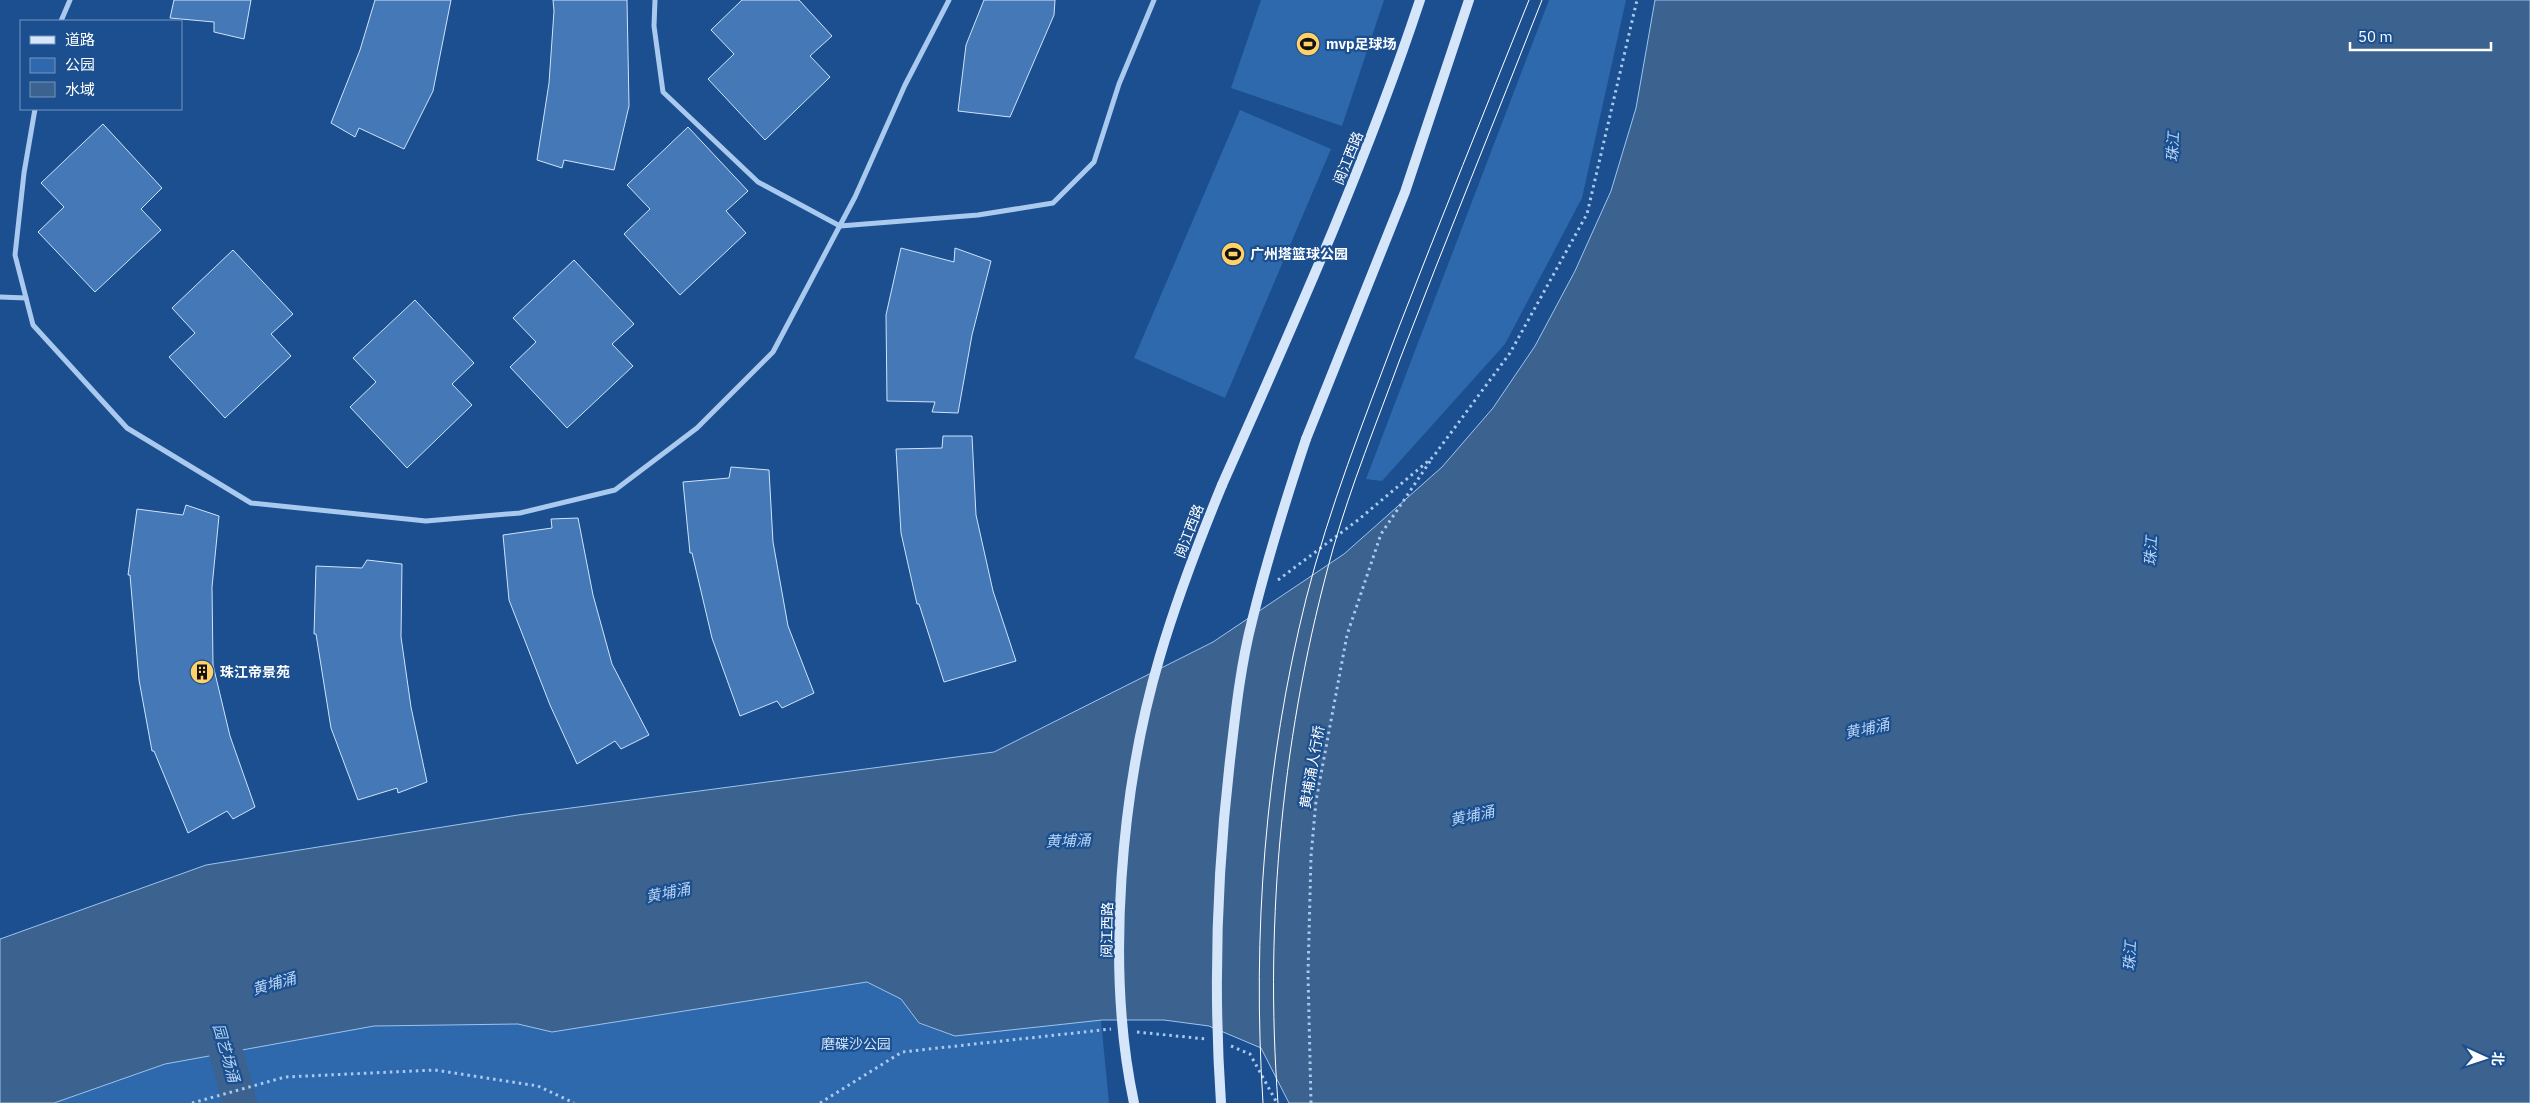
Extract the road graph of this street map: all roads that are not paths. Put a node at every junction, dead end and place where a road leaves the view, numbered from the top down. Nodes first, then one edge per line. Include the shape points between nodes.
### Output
1 (70, 0) edge
2 (655, 0) edge
3 (949, 0) edge
4 (1154, 0) edge
5 (1420, 0) edge
6 (1469, 0) edge
7 (61, 20) edge
8 (35, 110) edge
9 (840, 226) junction
10 (0, 297) edge
11 (26, 298) junction
12 (1134, 1103) edge
13 (1221, 1103) edge

1 - 7 street
2 - 9 street via 654,26 664,92 758,182
3 - 9 street via 905,85
4 - 9 street via 1119,84 1094,162 1053,203 978,215
5 - 12 main road, 阅江西路, bridge via 1390,91 1350,190 1222,485 1181,590 1160,657 1135,768 1124,852 1120,960 1123,1025
6 - 13 main road, bridge via 1405,192 1306,439 1284,504 1252,622 1223,817 1217,987
8 - 11 street via 15,255
9 - 11 street via 773,352 697,428 615,490 520,513 426,521 251,503 126,428 33,325
10 - 11 street

